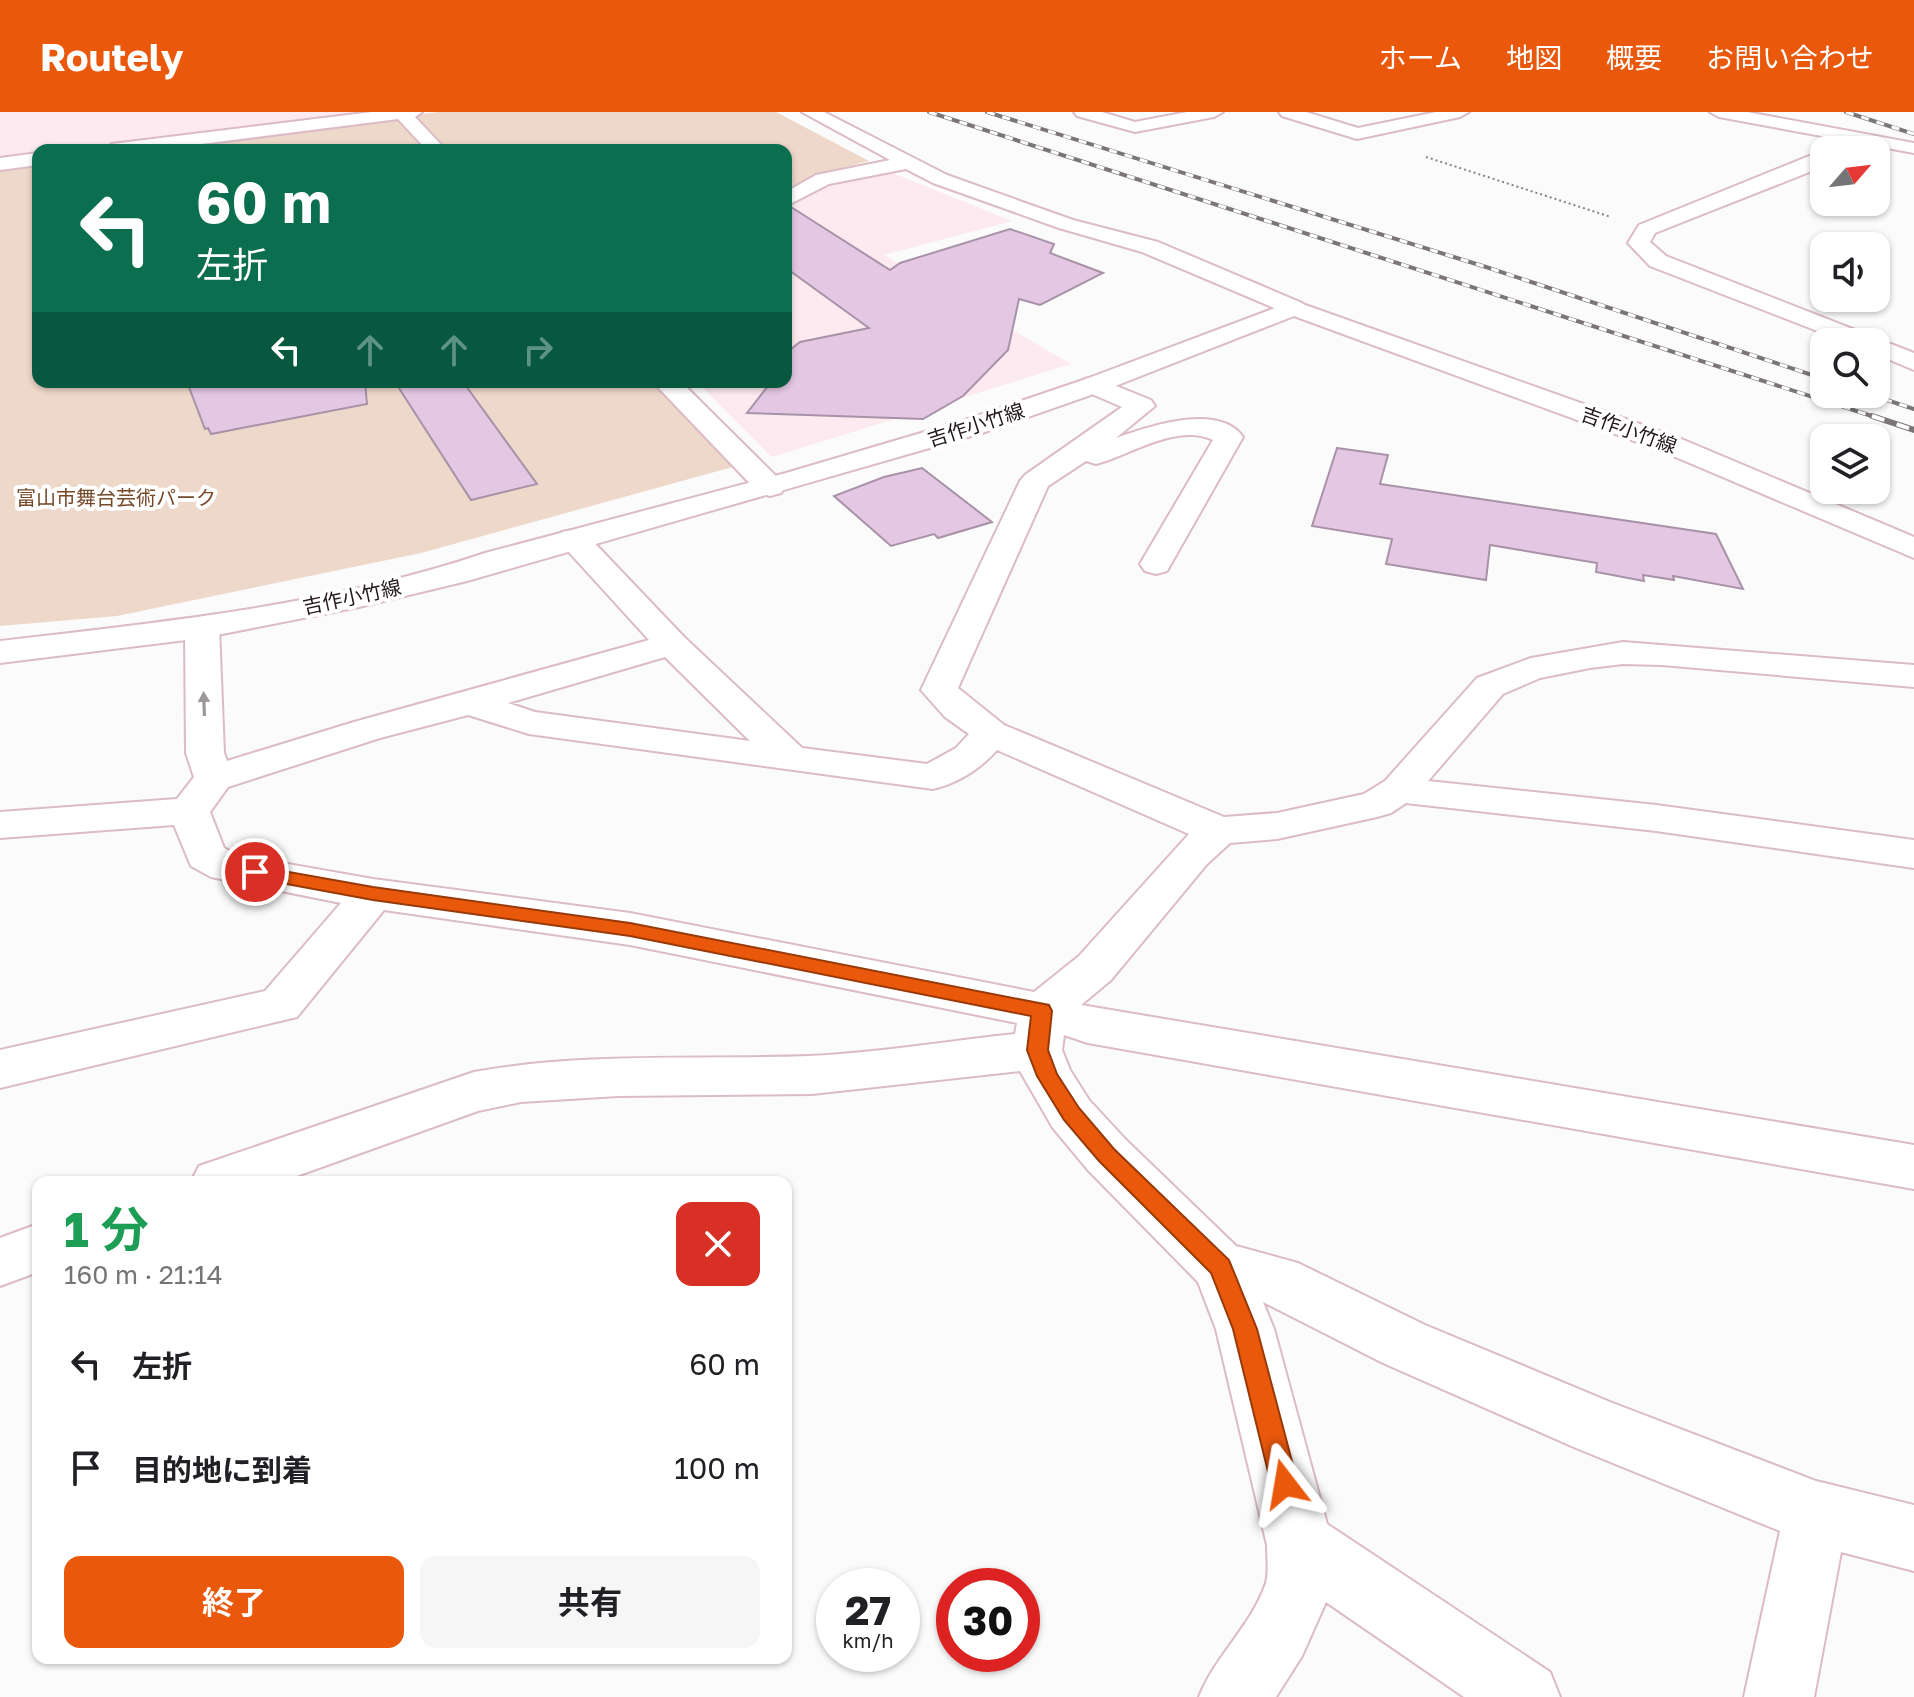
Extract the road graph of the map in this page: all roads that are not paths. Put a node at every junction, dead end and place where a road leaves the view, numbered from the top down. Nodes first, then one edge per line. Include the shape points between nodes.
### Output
1 (811, 112) edge
2 (1083, 112) edge
3 (1214, 112) edge
4 (1288, 112) edge
5 (1460, 112) edge
6 (1719, 112) edge
7 (408, 113) edge
8 (1847, 136) edge
9 (160, 144) edge
10 (432, 144) edge
11 (1890, 144) edge
12 (1914, 148) edge
13 (32, 160) edge
14 (911, 162) junction
15 (0, 164) edge
16 (1810, 165) edge
17 (792, 197) edge
18 (1294, 308) junction
19 (1832, 328) edge
20 (1890, 351) edge
21 (1914, 362) edge
22 (1094, 385) junction
23 (672, 388) edge
24 (1059, 467) junction
25 (770, 487) junction
26 (573, 539) junction
27 (1914, 548) edge
28 (1156, 564) dead end
29 (202, 628) junction
30 (672, 644) junction
31 (0, 652) edge
32 (1914, 676) edge
33 (470, 703) junction
34 (991, 733) junction
35 (788, 756) junction
36 (1399, 790) junction
37 (201, 794) junction
38 (0, 825) edge
39 (1219, 831) junction
40 (1914, 854) edge
41 (373, 894) junction
42 (1040, 1030) junction
43 (0, 1069) edge
44 (1914, 1167) edge
45 (235, 1176) edge
46 (32, 1250) edge
47 (0, 1262) edge
48 (1220, 1267) junction
49 (1816, 1513) junction
50 (1914, 1538) edge
51 (1300, 1545) junction
52 (1234, 1697) edge
53 (1525, 1697) edge
54 (1779, 1697) edge

1 - 14 street
2 - 3 street via 1135,127
4 - 5 street via 1357,134
6 - 8 street
7 - 9 street
7 - 10 street
11 - 12 street
13 - 15 street
14 - 17 street via 823,179
14 - 18 street via 940,179 1010,204 1177,257
16 - 19 street via 1646,229 1639,243 1658,261
18 - 22 street, 吉作小竹線
18 - 27 street, 吉作小竹線 via 1669,444
20 - 21 street
22 - 24 street via 1141,406
22 - 25 street, 吉作小竹線
23 - 25 street
24 - 28 street via 1193,426 1217,428 1229,437
24 - 34 street via 1035,481 939,690
25 - 26 street, 吉作小竹線
26 - 29 street, 吉作小竹線 via 441,577
26 - 30 street
29 - 31 street, 吉作小竹線
37 -> 29 street
30 - 33 street
30 - 35 street
32 - 36 street via 1623,653 1531,669 1490,686
33 - 35 street via 529,723
33 - 37 street via 367,730
34 - 35 street via 970,756 933,777
34 - 39 street
36 - 39 street via 1377,804 1277,826
36 - 40 street
37 - 38 street
37 - 41 street via 206,856 226,867
39 - 42 street via 1192,854
41 - 42 street via 630,929
41 - 43 street via 280,1005
42 - 44 street via 1088,1025
42 - 45 street via 812,1075 521,1083 474,1092
42 - 48 street via 1047,1076 1071,1114
46 - 47 street
48 - 49 street via 1278,1281 1404,1344
48 - 51 street via 1245,1329
49 - 50 street
49 - 54 street
51 - 52 street via 1300,1584 1278,1632
51 - 53 street

